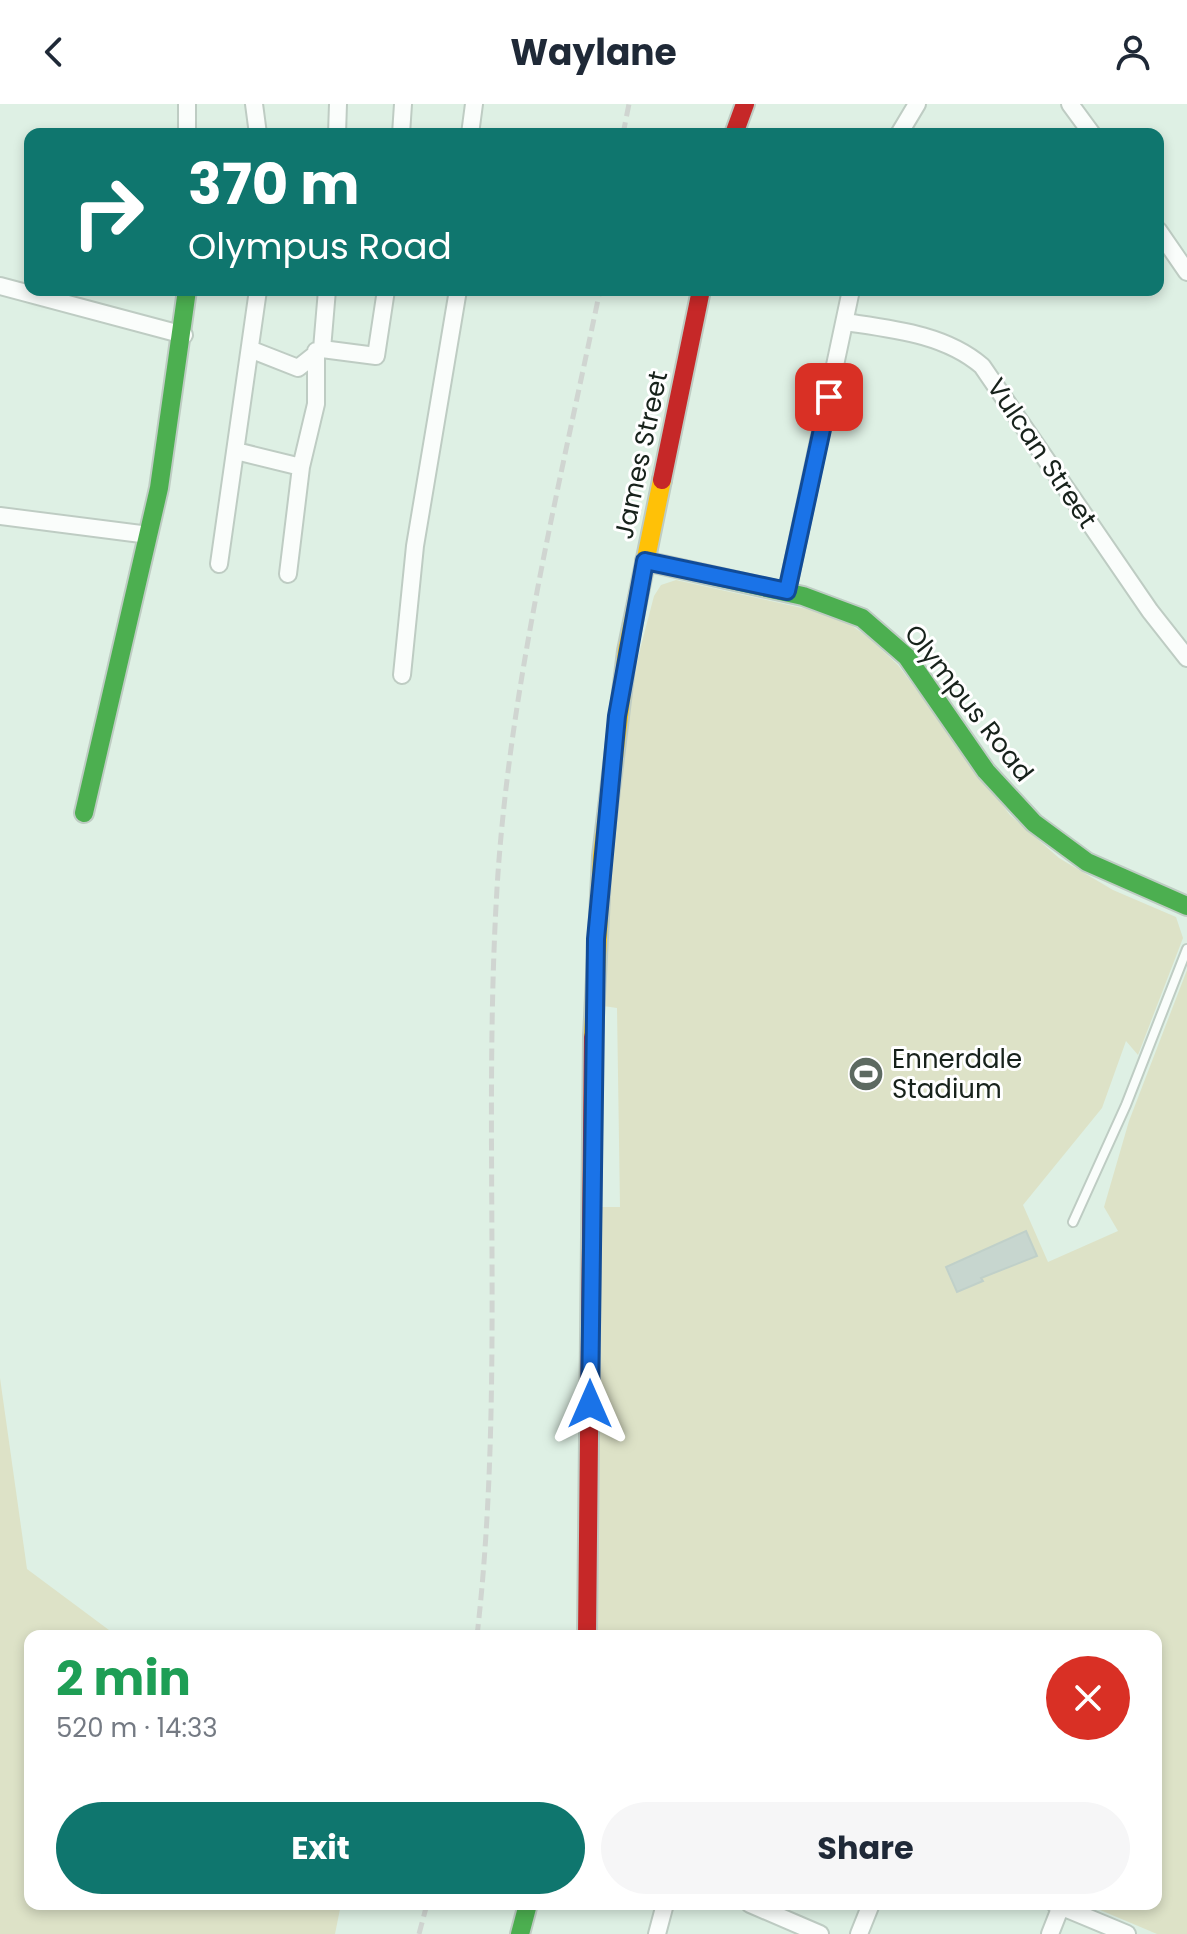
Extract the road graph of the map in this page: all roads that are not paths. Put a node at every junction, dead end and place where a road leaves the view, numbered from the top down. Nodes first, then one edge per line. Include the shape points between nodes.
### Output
1 (187, 104) edge
2 (254, 104) edge
3 (338, 104) edge
4 (403, 104) edge
5 (474, 104) edge
6 (745, 104) edge
7 (917, 104) edge
8 (1070, 104) edge
9 (187, 128) edge
10 (257, 128) edge
11 (337, 128) edge
12 (401, 128) edge
13 (471, 128) edge
14 (736, 128) edge
15 (903, 128) edge
16 (1088, 128) edge
17 (1164, 239) edge
18 (1187, 272) edge
19 (0, 286) edge
20 (24, 292) edge
21 (38, 296) edge
22 (187, 296) edge
23 (257, 296) edge
24 (326, 296) edge
25 (385, 296) edge
26 (457, 296) edge
27 (700, 296) edge
28 (850, 296) edge
29 (845, 322) junction
30 (184, 335) junction
31 (252, 350) junction
32 (319, 350) junction
33 (236, 451) junction
34 (301, 467) junction
35 (0, 516) edge
36 (149, 535) junction
37 (645, 561) junction
38 (219, 564) dead end
39 (288, 574) dead end
40 (787, 591) junction
41 (1187, 658) edge
42 (402, 675) dead end
43 (84, 813) dead end
44 (1187, 906) edge
45 (1187, 949) edge
46 (1073, 1222) dead end
47 (587, 1630) edge
48 (526, 1910) edge
49 (663, 1910) edge
50 (764, 1910) edge
51 (869, 1910) edge
52 (1057, 1910) edge
53 (1070, 1910) edge
54 (520, 1934) edge
55 (657, 1934) edge
56 (820, 1934) edge
57 (859, 1934) edge
58 (1050, 1934) edge
59 (1127, 1934) edge

1 - 9 street
2 - 10 street
3 - 11 street
4 - 12 street
5 - 13 street
6 - 14 street
7 - 15 street
8 - 16 street
17 - 18 street
19 - 20 street
21 - 30 street
22 - 30 street
23 - 31 street
24 - 32 street
25 - 32 street via 378,355
26 - 42 street via 415,546
27 - 37 street, James Street
28 - 29 street
29 - 40 street
29 - 41 street, Vulcan Street via 940,341 982,366
30 - 36 street
31 - 32 street via 298,368
31 - 33 street
32 - 34 street via 316,404
33 - 34 street
33 - 38 street
34 - 39 street
35 - 36 street
36 - 43 street
37 - 40 street, Olympus Road
37 - 47 street, James Street via 617,716 594,967
40 - 44 street, Olympus Road via 842,608 885,635 998,787 1048,836 1105,875
45 - 46 lane
48 - 54 street
49 - 55 street
50 - 56 street
51 - 57 street
52 - 58 street
53 - 59 street

